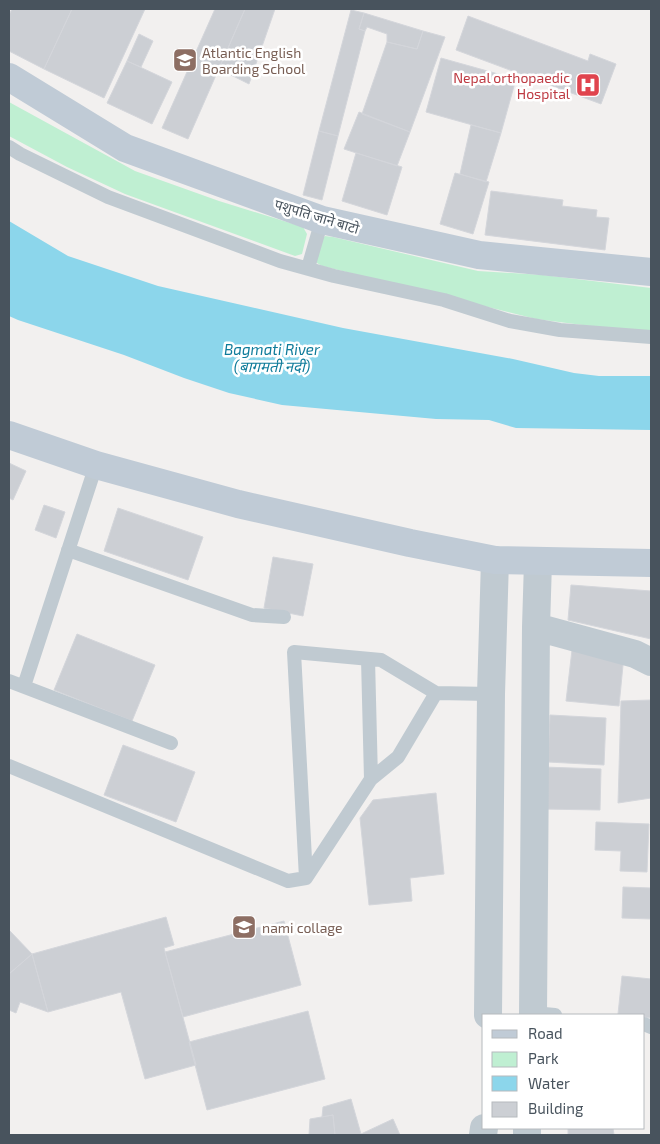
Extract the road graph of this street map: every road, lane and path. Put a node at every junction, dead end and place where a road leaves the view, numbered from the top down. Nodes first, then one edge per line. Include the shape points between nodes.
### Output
1 (9, 77) edge
2 (9, 147) edge
3 (322, 220) junction
4 (308, 268) junction
5 (651, 272) edge
6 (651, 337) edge
7 (9, 435) edge
8 (96, 465) junction
9 (68, 550) junction
10 (495, 560) junction
11 (538, 562) junction
12 (651, 563) edge
13 (284, 617) dead end
14 (536, 627) junction
15 (368, 659) junction
16 (651, 662) edge
17 (9, 681) edge
18 (24, 686) junction
19 (436, 693) junction
20 (491, 694) junction
21 (171, 743) dead end
22 (9, 766) edge
23 (371, 779) junction
24 (306, 878) junction
25 (488, 1014) edge
26 (540, 1014) edge

1 - 3 main road, पशुपति जाने बाटो via 126,148
2 - 4 lane via 108,197 280,261
3 - 4 lane
3 - 5 main road, पशुपति जाने बाटो via 479,255
4 - 6 lane via 444,300 510,321 560,330
7 - 8 main road
8 - 9 lane
8 - 10 main road via 238,504
9 - 13 lane via 252,615
9 - 18 lane
10 - 11 main road
10 - 20 street
11 - 12 main road
11 - 14 street
14 - 16 street via 635,654
14 - 26 street
15 - 19 lane via 381,660
15 - 23 lane
15 - 24 lane via 294,652
17 - 18 lane
18 - 21 lane
19 - 20 lane
19 - 23 lane via 398,757
20 - 25 street
22 - 24 lane via 288,881
23 - 24 lane

